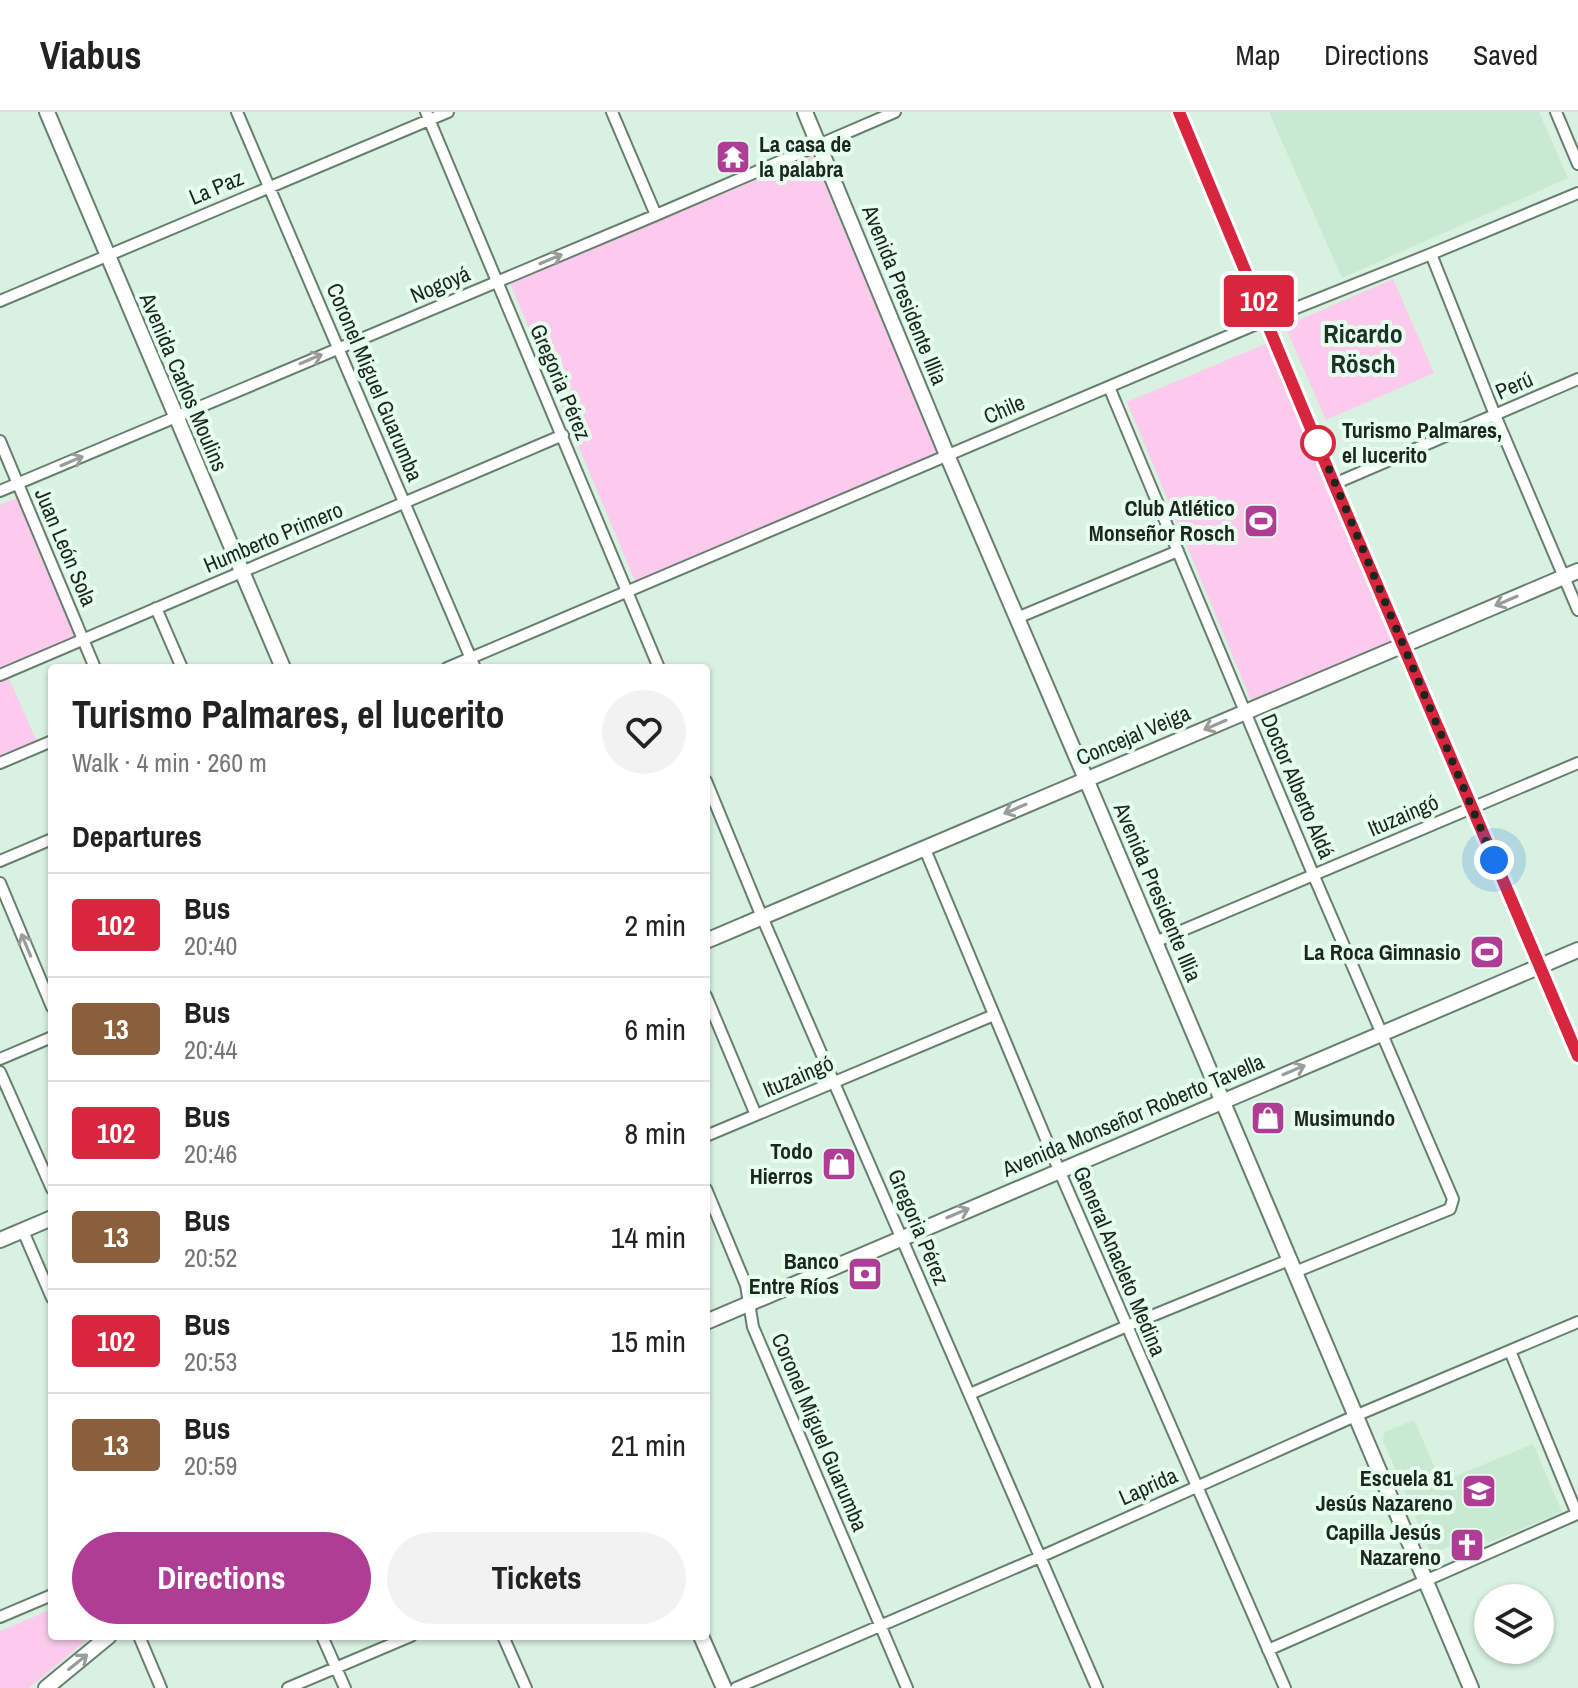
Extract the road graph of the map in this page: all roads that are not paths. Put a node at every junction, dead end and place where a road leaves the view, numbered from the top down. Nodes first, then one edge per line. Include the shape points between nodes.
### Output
1 (47, 112) edge
2 (237, 112) edge
3 (448, 112) edge
4 (612, 112) edge
5 (805, 112) edge
6 (895, 112) edge
7 (1179, 112) edge
8 (1556, 112) edge
9 (427, 116) edge
10 (819, 144) junction
11 (1578, 164) edge
12 (269, 186) junction
13 (1578, 193) edge
14 (656, 215) junction
15 (1431, 254) junction
16 (107, 255) junction
17 (497, 282) junction
18 (0, 301) edge
19 (1266, 320) junction
20 (339, 347) junction
21 (1578, 379) edge
22 (1109, 387) junction
23 (1495, 415) junction
24 (175, 417) junction
25 (563, 435) junction
26 (0, 441) edge
27 (947, 455) junction
28 (18, 484) junction
29 (1334, 484) junction
30 (0, 491) edge
31 (405, 502) junction
32 (1178, 551) junction
33 (241, 572) junction
34 (1571, 574) edge
35 (627, 590) junction
36 (156, 608) junction
37 (1578, 610) edge
38 (1017, 618) junction
39 (83, 640) junction
40 (1403, 645) junction
41 (473, 663) edge
42 (93, 664) edge
43 (180, 664) edge
44 (281, 664) edge
45 (657, 664) edge
46 (0, 675) edge
47 (1246, 712) junction
48 (48, 743) edge
49 (0, 763) edge
50 (1578, 763) edge
51 (1086, 779) junction
52 (710, 791) edge
53 (1471, 807) junction
54 (48, 841) edge
55 (924, 847) junction
56 (0, 861) edge
57 (1313, 874) junction
58 (0, 883) edge
59 (762, 917) junction
60 (710, 939) edge
61 (1155, 942) junction
62 (1578, 950) edge
63 (1539, 966) junction
64 (48, 997) edge
65 (710, 1006) edge
66 (994, 1015) junction
67 (1381, 1033) junction
68 (48, 1039) edge
69 (1578, 1056) edge
70 (0, 1059) edge
71 (0, 1072) edge
72 (835, 1082) junction
73 (1222, 1101) junction
74 (756, 1115) junction
75 (710, 1134) edge
76 (1059, 1170) junction
77 (48, 1180) edge
78 (710, 1199) edge
79 (48, 1220) edge
80 (23, 1231) junction
81 (901, 1237) junction
82 (0, 1240) edge
83 (1292, 1266) junction
84 (48, 1289) edge
85 (749, 1303) junction
86 (710, 1320) edge
87 (1578, 1322) edge
88 (1127, 1326) junction
89 (1510, 1351) junction
90 (970, 1394) junction
91 (1355, 1416) junction
92 (1196, 1486) junction
93 (1577, 1514) edge
94 (1040, 1557) junction
95 (1424, 1580) junction
96 (48, 1597) edge
97 (0, 1617) edge
98 (881, 1625) junction
99 (104, 1640) edge
100 (141, 1640) edge
101 (324, 1640) edge
102 (402, 1640) edge
103 (505, 1640) edge
104 (703, 1640) edge
105 (1268, 1650) junction
106 (336, 1668) junction
107 (46, 1688) edge
108 (161, 1688) edge
109 (288, 1688) edge
110 (345, 1688) edge
111 (526, 1688) edge
112 (724, 1688) edge
113 (736, 1688) edge
114 (907, 1688) edge
115 (1097, 1688) edge
116 (1285, 1688) edge
117 (1471, 1688) edge

1 - 16 main road, Avenida Carlos Moulins
2 - 12 street, Coronel Miguel Guarumba
3 - 9 street, La Paz
4 - 14 street
5 - 10 main road, Avenida Presidente Illia
6 - 10 street, Nogoyá
7 - 19 street
8 - 11 street
9 - 12 street, La Paz
9 - 17 street, Gregoria Pérez
10 - 14 street, Nogoyá
10 - 27 main road, Avenida Presidente Illia
12 - 16 street, La Paz
12 - 20 street, Coronel Miguel Guarumba
13 - 15 street, Chile
17 -> 14 street, Nogoyá
15 - 19 street, Chile
15 - 23 street
16 - 18 street, La Paz
16 - 24 main road, Avenida Carlos Moulins
17 - 20 street, Nogoyá
17 - 25 street, Gregoria Pérez
19 - 22 street, Chile
19 - 29 street
24 -> 20 street, Nogoyá
20 - 31 street, Coronel Miguel Guarumba
21 - 23 street, Perú
22 - 27 street, Chile
22 - 32 street, Doctor Alberto Aldá
23 - 29 street, Perú
23 - 34 street
28 -> 24 street, Nogoyá
24 - 33 main road, Avenida Carlos Moulins
25 - 31 street, Humberto Primero
25 - 35 street, Gregoria Pérez
26 - 28 street, Juan León Sola
27 - 35 street, Chile
27 - 38 main road, Avenida Presidente Illia
28 - 30 street, Nogoyá
28 - 39 street, Juan León Sola
29 - 40 street
31 - 33 street, Humberto Primero
31 - 41 street, Coronel Miguel Guarumba
32 - 38 street
32 - 47 street, Doctor Alberto Aldá
33 - 36 street, Humberto Primero
33 - 44 main road, Avenida Carlos Moulins
34 - 37 street
34 -> 40 main road, Concejal Veiga
35 - 41 street, Chile
35 - 45 street, Gregoria Pérez
36 - 39 street, Humberto Primero
36 - 43 street
38 - 51 main road, Avenida Presidente Illia
39 - 42 street, Juan León Sola
39 - 46 street, Humberto Primero
40 - 47 main road, Concejal Veiga
40 - 53 street
47 -> 51 main road, Concejal Veiga
47 - 57 street, Doctor Alberto Aldá
48 - 49 street
50 - 53 street, Ituzaingó
51 -> 55 main road, Concejal Veiga
51 - 61 main road, Avenida Presidente Illia
52 - 59 street, Gregoria Pérez
53 - 57 street, Ituzaingó
53 - 63 street
54 - 56 street
55 - 59 main road, Concejal Veiga
55 - 66 street, General Anacleto Medina
57 - 61 street, Ituzaingó
57 - 67 street, Doctor Alberto Aldá
64 -> 58 street
59 - 60 main road, Concejal Veiga
59 - 72 street, Gregoria Pérez
61 - 73 main road, Avenida Presidente Illia
62 - 63 main road, Avenida Monseñor Roberto Tavella
63 - 67 main road, Avenida Monseñor Roberto Tavella
63 - 69 street
65 - 74 street
66 - 72 street, Ituzaingó
66 - 76 street, General Anacleto Medina
73 -> 67 main road, Avenida Monseñor Roberto Tavella
67 - 83 street, Doctor Alberto Aldá via 1453,1199 1450,1209
68 - 70 street
71 - 77 street
72 - 74 street, Ituzaingó
72 - 81 street, Gregoria Pérez
73 - 76 main road, Avenida Monseñor Roberto Tavella
73 - 83 main road, Avenida Presidente Illia
74 - 75 street, Ituzaingó
81 -> 76 main road, Avenida Monseñor Roberto Tavella
76 - 88 street, General Anacleto Medina
78 - 85 street, Coronel Miguel Guarumba
79 - 80 main road
80 - 82 main road
80 - 84 street
81 - 85 main road, Avenida Monseñor Roberto Tavella
81 - 90 street, Gregoria Pérez
83 - 88 street
83 - 91 main road, Avenida Presidente Illia
85 - 86 main road, Avenida Monseñor Roberto Tavella
85 - 98 street, Coronel Miguel Guarumba via 753,1327
87 - 89 street, Laprida
88 - 90 street
88 - 92 street, General Anacleto Medina
89 - 91 street, Laprida
89 - 93 street
90 - 94 street, Gregoria Pérez
91 - 92 street, Laprida
91 - 95 main road, Avenida Presidente Illia
92 - 94 street, Laprida
92 - 105 street, General Anacleto Medina
93 - 95 street
94 - 98 street, Laprida
94 - 115 street, Gregoria Pérez
95 - 105 street
95 - 117 main road, Avenida Presidente Illia
96 - 97 street
98 - 113 street, Laprida
98 - 114 street, Coronel Miguel Guarumba
107 -> 99 main road
100 - 108 street
101 - 106 street
102 - 106 street
103 - 111 street
104 - 112 main road
105 - 116 street, General Anacleto Medina
106 - 109 street
106 - 110 street

